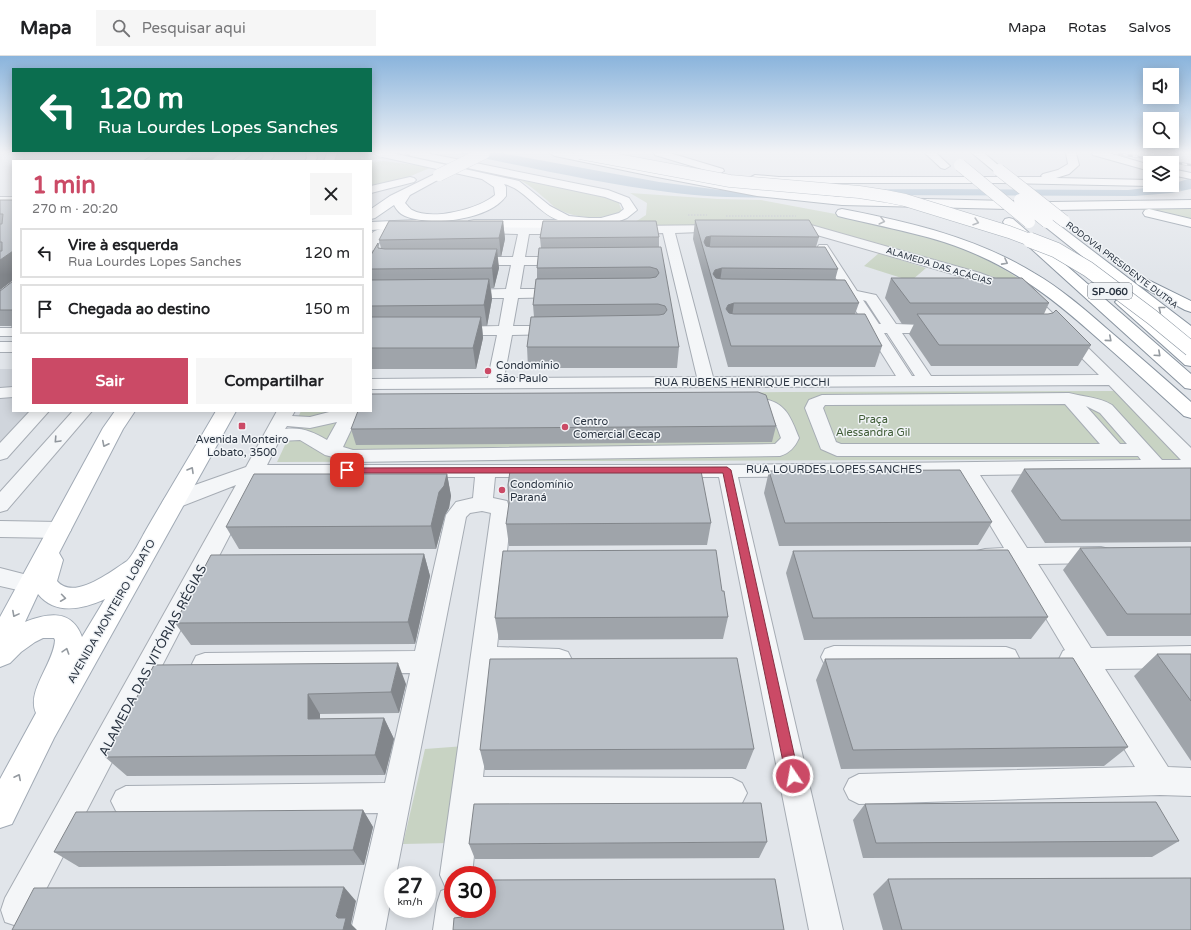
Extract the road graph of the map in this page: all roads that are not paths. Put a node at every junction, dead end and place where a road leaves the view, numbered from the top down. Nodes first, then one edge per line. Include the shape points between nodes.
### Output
1 (405, 193) edge
2 (382, 194) edge
3 (404, 194) edge
4 (501, 194) edge
5 (529, 194) edge
6 (607, 194) edge
7 (750, 194) edge
8 (774, 194) edge
9 (871, 194) edge
10 (976, 194) edge
11 (998, 194) edge
12 (1011, 194) edge
13 (1027, 194) edge
14 (372, 199) edge
15 (0, 200) edge
16 (12, 200) edge
17 (1191, 204) edge
18 (1052, 206) junction
19 (372, 214) edge
20 (598, 222) junction
21 (1191, 223) edge
22 (668, 229) junction
23 (732, 229) edge
24 (780, 229) edge
25 (812, 229) junction
26 (374, 230) edge
27 (428, 230) edge
28 (468, 230) edge
29 (524, 230) junction
30 (372, 241) edge
31 (518, 260) junction
32 (580, 261) edge
33 (817, 261) edge
34 (832, 261) junction
35 (457, 262) edge
36 (1142, 281) junction
37 (512, 293) junction
38 (573, 293) edge
39 (450, 294) edge
40 (814, 294) edge
41 (853, 294) junction
42 (1191, 307) edge
43 (1191, 317) edge
44 (874, 328) junction
45 (892, 328) junction
46 (834, 329) edge
47 (953, 329) edge
48 (505, 330) junction
49 (574, 330) edge
50 (442, 331) edge
51 (0, 332) edge
52 (12, 332) edge
53 (1191, 334) edge
54 (0, 347) edge
55 (12, 347) edge
56 (1191, 350) edge
57 (1191, 361) edge
58 (1114, 380) junction
59 (706, 382) junction
60 (908, 382) junction
61 (927, 382) junction
62 (372, 384) edge
63 (495, 384) junction
64 (1191, 384) edge
65 (0, 392) edge
66 (12, 392) edge
67 (1069, 398) junction
68 (723, 402) edge
69 (39, 412) edge
70 (82, 412) edge
71 (124, 412) edge
72 (225, 412) edge
73 (347, 412) edge
74 (349, 412) edge
75 (1191, 412) edge
76 (285, 415) edge
77 (322, 422) junction
78 (272, 437) junction
79 (314, 438) junction
80 (332, 450) junction
81 (1115, 450) junction
82 (1143, 450) junction
83 (0, 454) edge
84 (1191, 459) edge
85 (1191, 466) edge
86 (1158, 467) junction
87 (966, 468) junction
88 (486, 470) junction
89 (727, 470) junction
90 (254, 471) junction
91 (172, 504) junction
92 (482, 504) junction
93 (0, 505) edge
94 (0, 529) edge
95 (60, 530) junction
96 (1121, 555) edge
97 (965, 557) edge
98 (1020, 557) junction
99 (137, 564) junction
100 (0, 577) edge
101 (31, 584) junction
102 (0, 643) edge
103 (0, 656) edge
104 (834, 657) edge
105 (1191, 657) edge
106 (483, 658) junction
107 (1084, 659) junction
108 (579, 660) edge
109 (425, 662) junction
110 (205, 664) edge
111 (43, 728) junction
112 (1160, 781) junction
113 (1191, 782) edge
114 (860, 789) dead end
115 (466, 792) junction
116 (732, 793) dead end
117 (396, 798) junction
118 (126, 801) dead end
119 (0, 812) edge
120 (457, 866) edge
121 (16, 910) dead end
122 (451, 918) edge
123 (368, 930) edge
124 (450, 930) edge
125 (826, 930) edge

1 - 4 main road via 399,204 401,209 407,213 438,217 464,214 487,206
2 - 14 main road
3 - 19 main road
5 - 20 main road via 554,215
6 - 20 main road via 621,199 631,210 625,216
7 -> 75 main road via 872,218 949,238 1001,260 1030,276 1070,305
8 - 18 main road via 878,203
9 -> 56 main road, bridge via 905,200 1009,232 1056,250 1088,269
10 -> 64 main road, SP-060
11 - 57 main road, RODOVIA PRESIDENTE DUTRA / SP-060, bridge
53 -> 12 main road, RODOVIA PRESIDENTE DUTRA / SP-060, bridge
13 - 36 main road, RODOVIA PRESIDENTE DUTRA / SP-060, bridge
15 - 16 street
17 - 18 main road
18 - 21 main road via 1140,212
20 - 26 main road
22 - 23 street
22 - 29 street
22 - 59 street
24 - 25 street, ALAMEDA DAS ACÁCIAS
25 - 34 street
25 - 58 street, ALAMEDA DAS ACÁCIAS via 975,276 1017,292 1036,305
26 - 27 street
26 - 30 street
28 - 29 street
29 - 31 street
31 - 32 street
31 - 35 street
31 - 37 street
33 - 34 street
34 - 41 street
36 - 42 main road
36 - 43 main road, RODOVIA PRESIDENTE DUTRA / SP-060
37 - 38 street
37 - 39 street
37 - 48 street
40 - 41 street
41 - 44 street
41 - 45 street via 871,298
44 - 45 street
44 - 46 street
44 - 60 street
45 - 47 street
45 - 61 street
48 - 49 street
48 - 50 street
48 - 63 street
51 - 52 street
54 - 55 street
58 - 61 street, RUA RUBENS HENRIQUE PICCHI
58 - 84 street, ALAMEDA DAS ACÁCIAS
59 - 60 street, RUA RUBENS HENRIQUE PICCHI
59 - 63 street, RUA RUBENS HENRIQUE PICCHI
60 - 61 street, RUA RUBENS HENRIQUE PICCHI
62 - 63 street, RUA RUBENS HENRIQUE PICCHI
65 - 66 street
67 - 81 street
67 - 81 street via 822,400 815,404 814,408 828,445 837,450
67 - 82 street via 1100,405
68 - 80 street via 755,402 776,408 790,438 787,444 780,450 408,456 353,456
69 - 83 street
70 -> 93 street
71 -> 95 main road via 113,428
91 -> 72 main road, AVENIDA MONTEIRO LOBATO
73 - 77 street
74 - 80 street
76 - 77 street via 301,424
76 - 78 street, ALAMEDA DAS VITÓRIAS RÉGIAS
77 - 79 street
78 - 79 street via 295,434
78 - 90 street, ALAMEDA DAS VITÓRIAS RÉGIAS
79 - 80 street
81 - 82 street
82 - 86 street
85 - 86 street, RUA LOURDES LOPES SANCHES
86 - 87 street, RUA LOURDES LOPES SANCHES
87 - 89 street, RUA LOURDES LOPES SANCHES
87 - 98 street
88 - 89 street, RUA LOURDES LOPES SANCHES
88 - 90 street, RUA LOURDES LOPES SANCHES
88 - 92 street
89 - 125 street
90 - 91 street, RUA LOURDES LOPES SANCHES via 185,496
90 - 121 street, ALAMEDA DAS VITÓRIAS RÉGIAS
91 - 99 main road, AVENIDA MONTEIRO LOBATO
92 - 106 street via 500,506 507,560
92 - 109 street via 463,507 456,515 435,562
94 - 95 street
95 -> 99 main road via 44,583 48,591 56,597 77,599 88,596 113,583
95 - 101 main road
96 - 98 street
97 - 98 street
98 - 107 street
99 - 111 main road, AVENIDA MONTEIRO LOBATO
100 - 101 street
101 -> 102 main road
111 -> 103 main road via 53,684 69,641 68,633 63,628 53,626 31,630 5,649
104 - 107 street
105 - 107 street
106 - 108 street
106 - 115 street
107 - 112 street
109 - 110 street
109 - 117 street
119 -> 111 main road, AVENIDA MONTEIRO LOBATO
112 - 113 street
112 - 114 street
115 - 116 street
115 - 120 street
117 - 118 street
117 - 123 street
122 - 124 street

